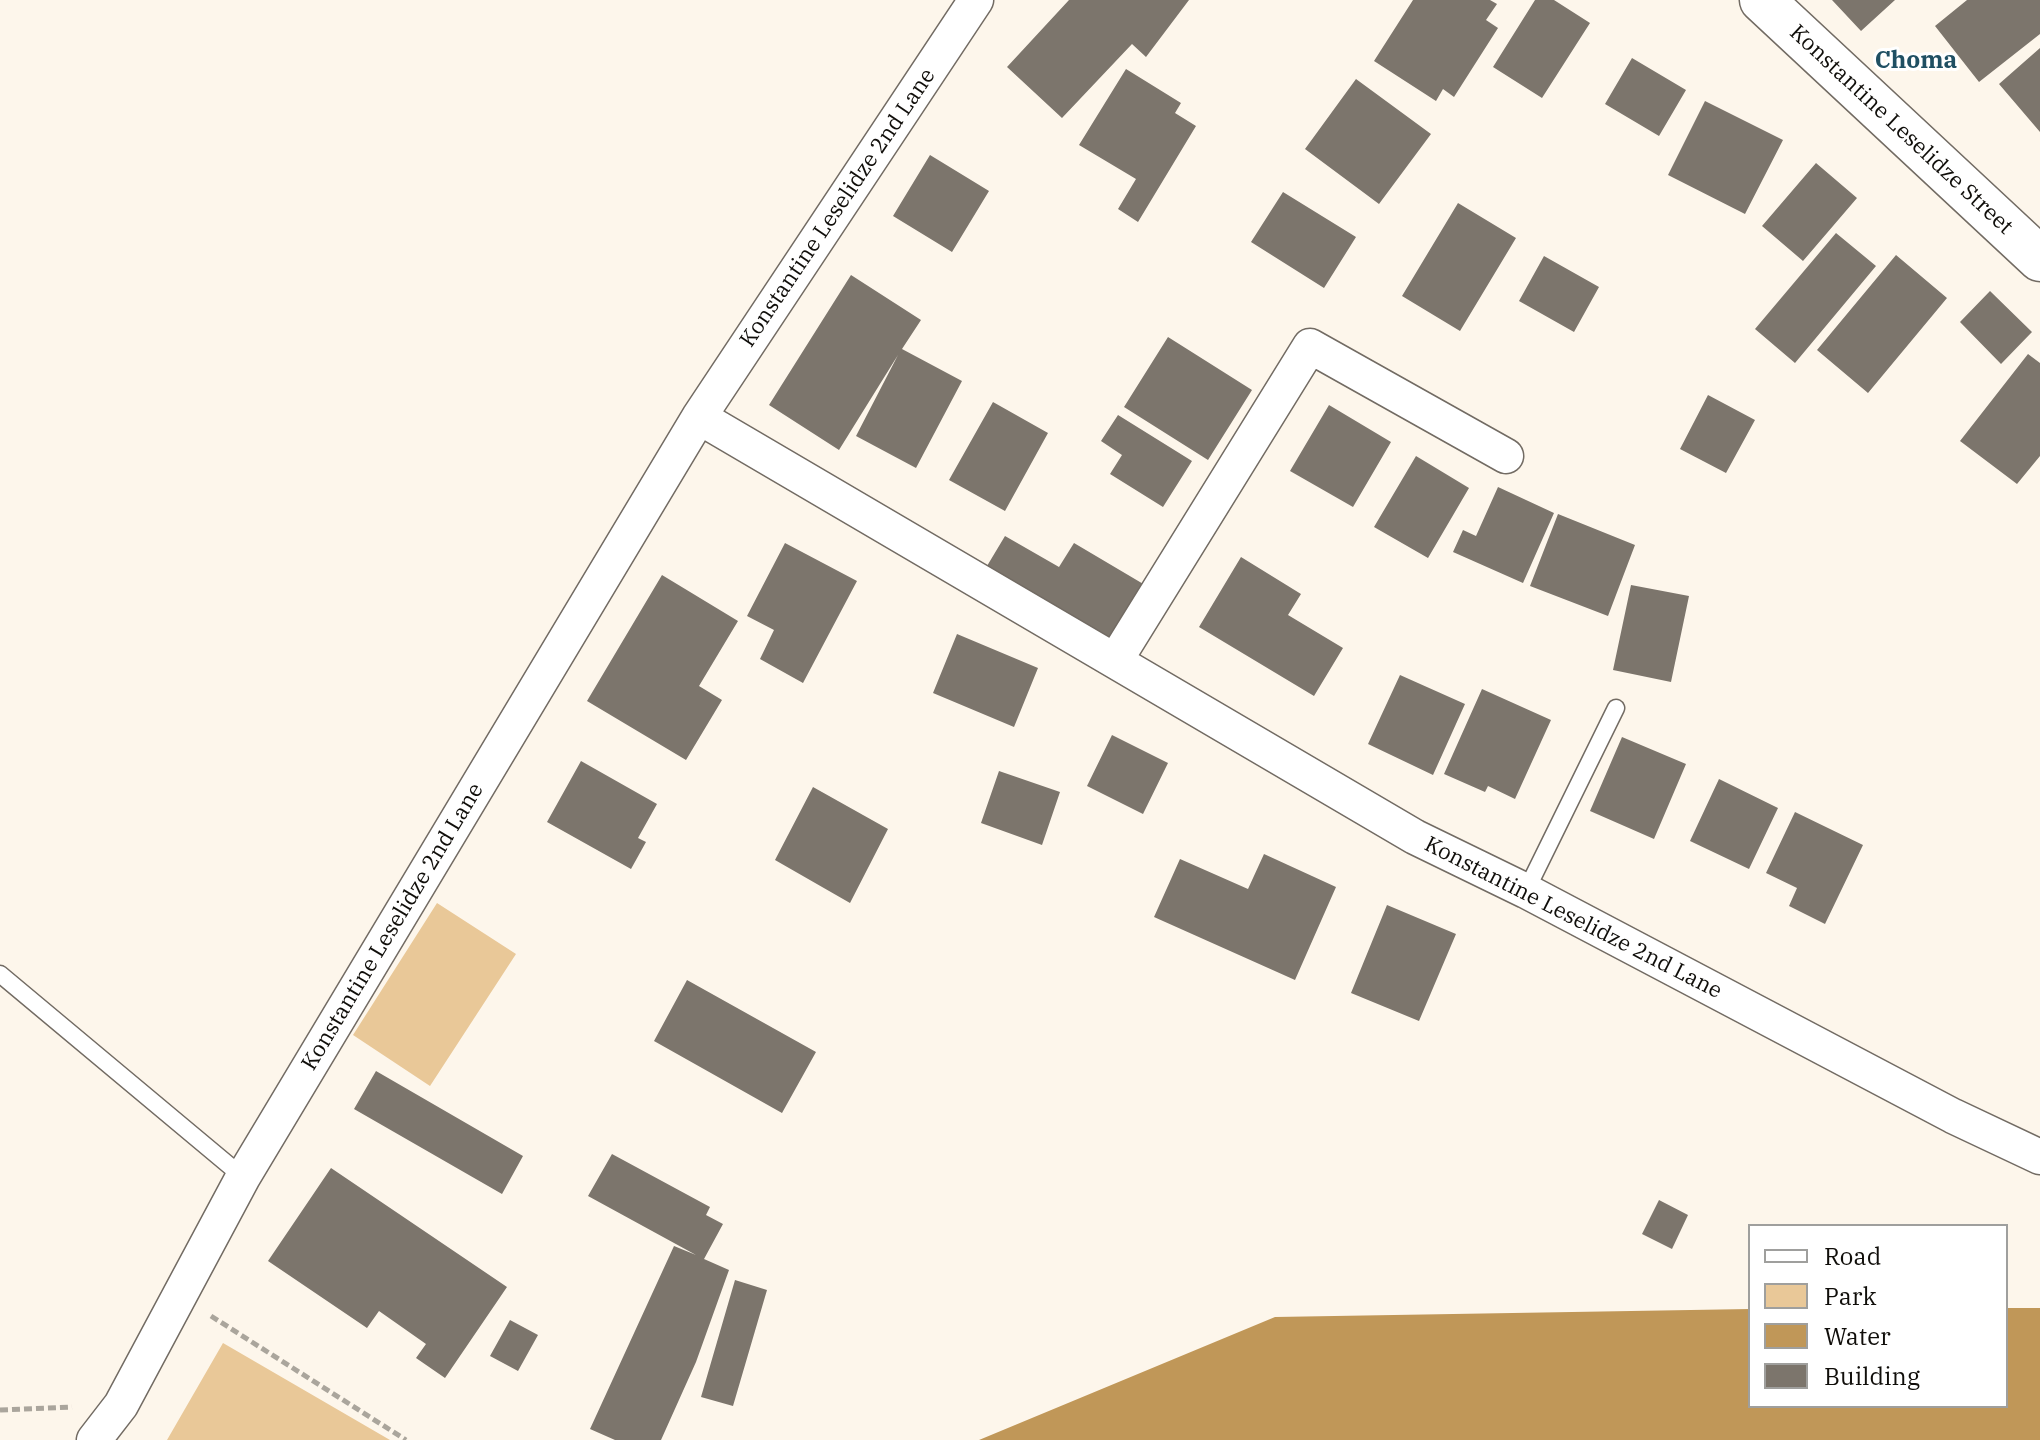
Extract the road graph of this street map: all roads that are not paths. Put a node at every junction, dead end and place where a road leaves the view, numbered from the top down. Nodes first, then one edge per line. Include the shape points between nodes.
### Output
1 (976, 0) edge
2 (1762, 0) edge
3 (2040, 259) edge
4 (699, 417) junction
5 (1506, 456) dead end
6 (1115, 661) junction
7 (1616, 708) dead end
8 (1526, 891) junction
9 (0, 974) edge
10 (2040, 1157) edge
11 (243, 1177) junction
12 (94, 1440) edge

1 - 4 street, Konstantine Leselidze 2nd Lane
2 - 3 main road, Konstantine Leselidze Street
4 - 6 street, Konstantine Leselidze 2nd Lane
4 - 11 street, Konstantine Leselidze 2nd Lane
5 - 6 street via 1310,346
6 - 8 street, Konstantine Leselidze 2nd Lane via 1415,837
7 - 8 lane
8 - 10 street, Konstantine Leselidze 2nd Lane
9 - 11 lane
11 - 12 street, Konstantine Leselidze 2nd Lane via 121,1405

